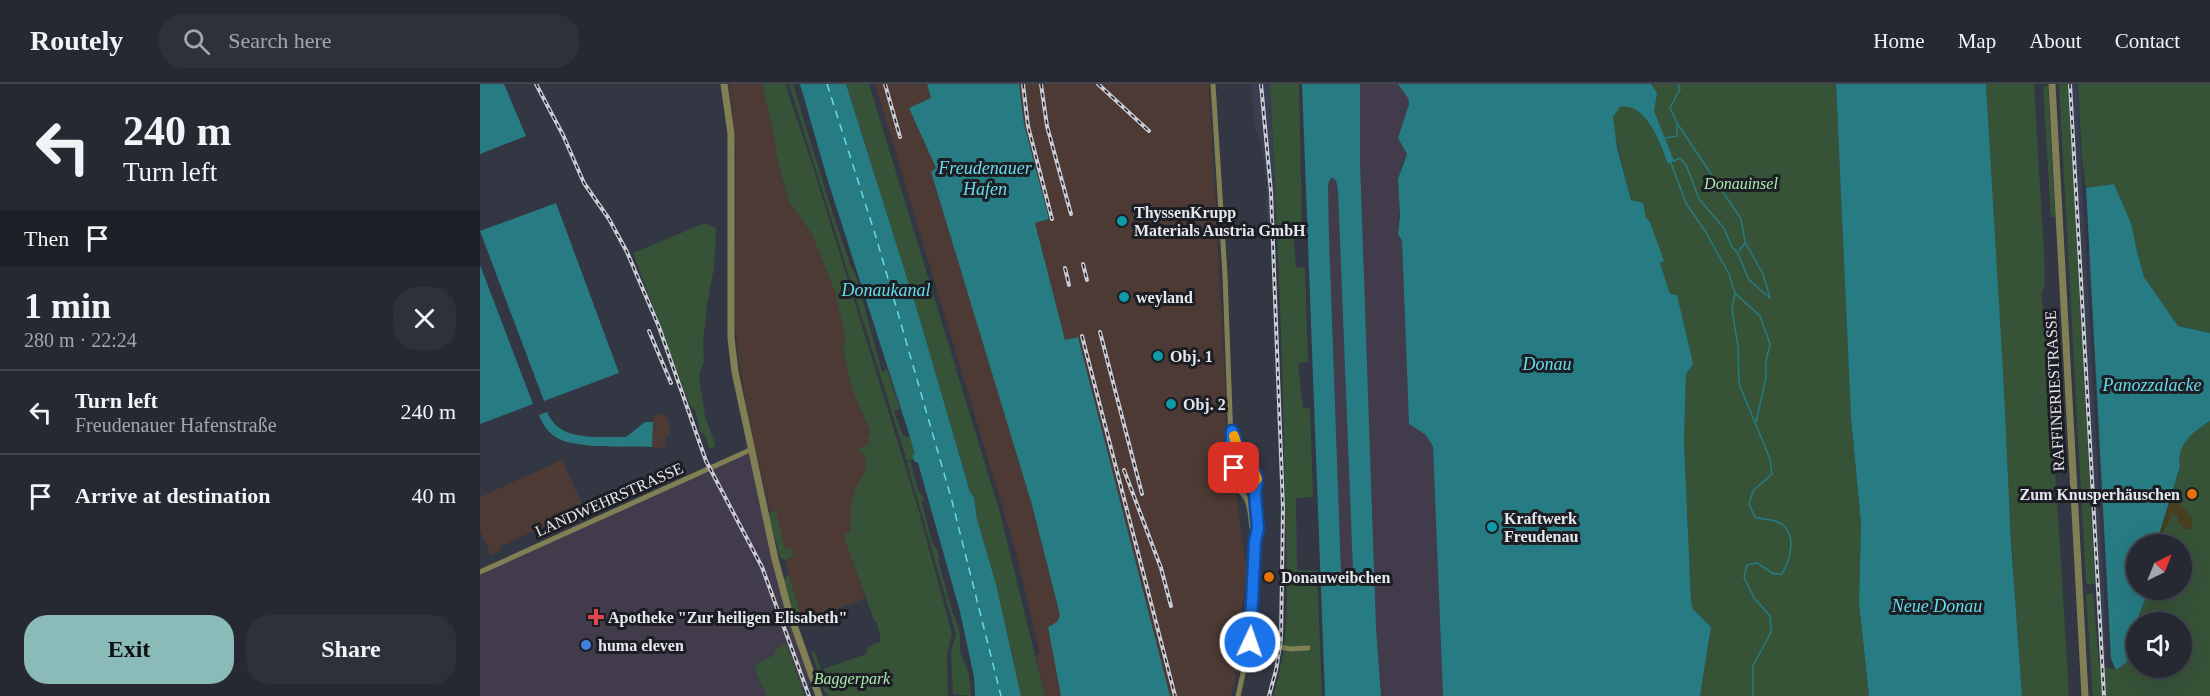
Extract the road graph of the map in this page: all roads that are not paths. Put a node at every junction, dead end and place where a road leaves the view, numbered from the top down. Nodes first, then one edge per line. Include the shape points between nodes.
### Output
1 (724, 84) edge
2 (1213, 84) edge
3 (2052, 84) edge
4 (1232, 431) junction
5 (750, 450) junction
6 (1248, 468) junction
7 (1234, 473) junction
8 (1255, 487) junction
9 (1243, 492) junction
10 (1255, 541) junction
11 (480, 572) edge
12 (1250, 642) junction
13 (1308, 648) dead end
14 (819, 696) edge
15 (1238, 696) edge
16 (2085, 696) edge

1 - 5 street via 732,169 730,338
2 - 4 street
3 - 16 street, RAFFINERIESTRASSE
4 - 6 street via 1242,463
4 - 7 street
5 - 11 street, LANDWEHRSTRASSE
5 - 14 street via 785,596
6 - 7 street
6 - 8 street via 1256,475
7 - 9 street via 1234,485
8 - 9 street
8 - 10 street
9 - 10 street via 1251,510
10 - 12 street
12 - 13 street
12 - 15 street

